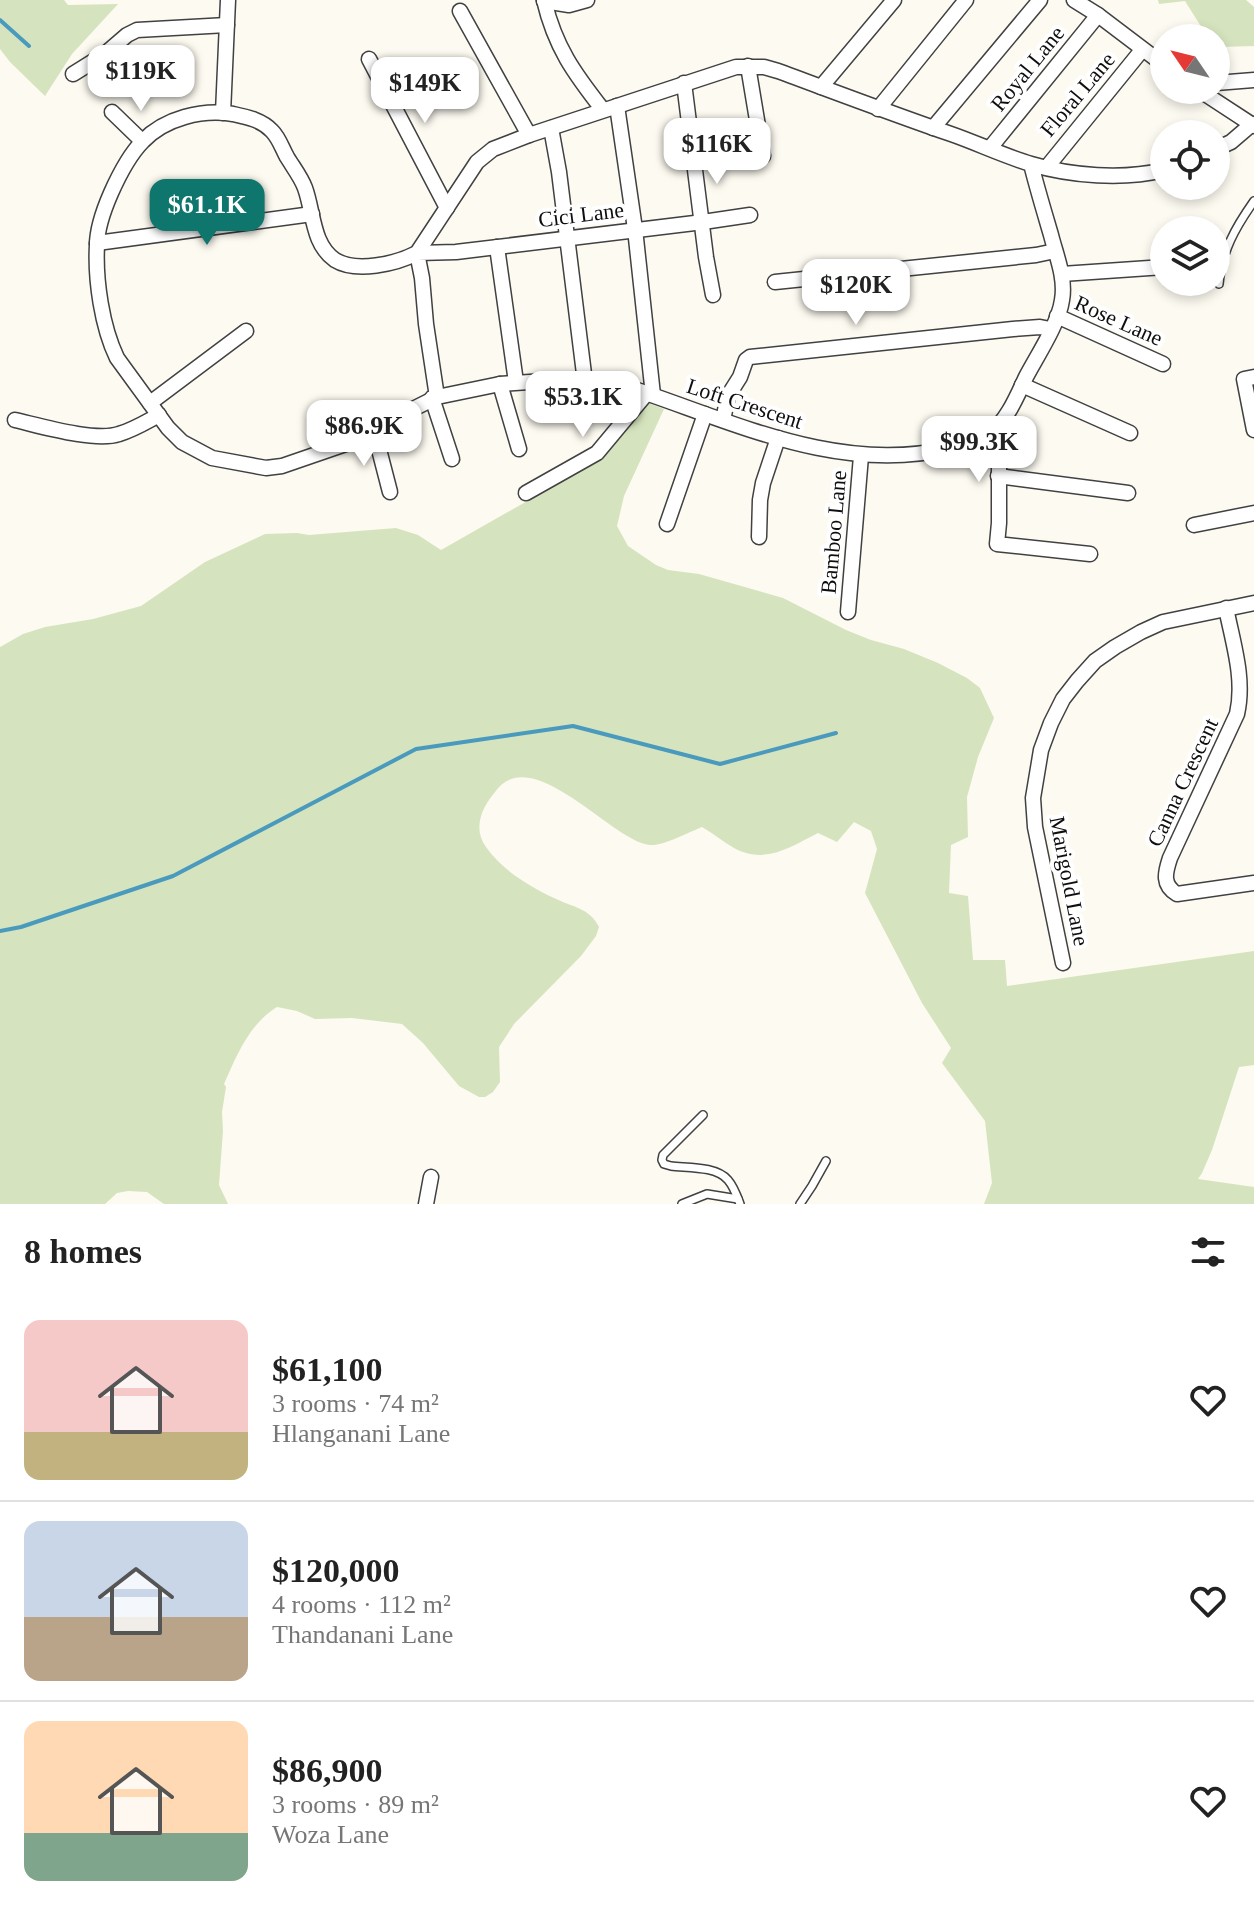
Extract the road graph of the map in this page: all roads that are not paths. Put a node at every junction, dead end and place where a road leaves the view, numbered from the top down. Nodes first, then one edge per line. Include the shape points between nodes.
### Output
1 (228, 0) edge
2 (544, 0) edge
3 (587, 0) edge
4 (894, 0) edge
5 (966, 0) edge
6 (1040, 0) edge
7 (1074, 0) edge
8 (460, 11) dead end
9 (1098, 15) junction
10 (227, 25) junction
11 (1142, 50) junction
12 (1150, 55) edge
13 (369, 59) dead end
14 (748, 66) junction
15 (73, 74) dead end
16 (1254, 80) edge
17 (1230, 82) edge
18 (684, 83) junction
19 (821, 87) junction
20 (1221, 104) edge
21 (610, 108) junction
22 (878, 109) junction
23 (112, 112) dead end
24 (223, 113) junction
25 (1253, 125) edge
26 (551, 128) junction
27 (933, 128) junction
28 (529, 135) junction
29 (142, 141) junction
30 (1230, 142) edge
31 (990, 148) junction
32 (763, 156) dead end
33 (1031, 164) junction
34 (1047, 167) junction
35 (1150, 172) edge
36 (1254, 201) edge
37 (447, 208) junction
38 (312, 214) junction
39 (750, 215) dead end
40 (703, 222) junction
41 (635, 229) junction
42 (565, 237) junction
43 (1230, 241) edge
44 (97, 243) junction
45 (497, 247) junction
46 (1055, 251) junction
47 (417, 253) junction
48 (1150, 268) edge
49 (1062, 274) junction
50 (775, 282) dead end
51 (713, 295) dead end
52 (1054, 322) junction
53 (246, 331) dead end
54 (1163, 364) dead end
55 (1249, 378) edge
56 (516, 382) junction
57 (585, 382) junction
58 (500, 384) junction
59 (1022, 385) junction
60 (650, 394) junction
61 (434, 397) junction
62 (154, 409) junction
63 (705, 414) junction
64 (15, 420) dead end
65 (723, 420) junction
66 (999, 426) junction
67 (1254, 430) edge
68 (1130, 433) dead end
69 (375, 434) junction
70 (778, 438) junction
71 (519, 449) dead end
72 (861, 456) junction
73 (452, 459) dead end
74 (998, 476) junction
75 (390, 492) dead end
76 (526, 493) dead end
77 (1128, 493) dead end
78 (1254, 513) edge
79 (667, 524) dead end
80 (1194, 525) dead end
81 (759, 537) dead end
82 (1090, 554) dead end
83 (1254, 603) edge
84 (1226, 608) junction
85 (848, 612) dead end
86 (1254, 883) edge
87 (1063, 963) dead end
88 (703, 1115) dead end
89 (826, 1161) dead end
90 (431, 1177) dead end
91 (739, 1202) edge
92 (426, 1204) edge
93 (682, 1204) edge
94 (800, 1204) edge

1 - 10 street
2 - 3 street via 569,5
2 - 21 street via 559,46 576,74
4 - 19 street
5 - 22 street
6 - 27 street
7 - 9 street
8 - 28 street
9 - 11 street
9 - 31 street, Royal Lane
10 - 15 street via 137,30
10 - 24 street
11 - 12 street
11 - 34 street, Floral Lane
13 - 37 street
14 - 18 street
14 - 19 street
14 - 32 street
16 - 17 street
18 - 21 street
18 - 40 street
19 - 22 street
20 - 25 street
21 - 26 street
21 - 41 street
22 - 27 street
23 - 29 street
24 - 29 street, Loft Crescent via 173,121
24 - 38 street, Loft Crescent via 271,130 306,189
25 - 30 street
26 - 28 street
26 - 42 street
27 - 31 street
28 - 37 street via 483,155
29 - 44 street, Loft Crescent via 114,187
31 - 33 street
33 - 34 street
33 - 46 street
34 - 35 street via 1117,176
36 - 43 lane
37 - 47 street
38 - 44 street
38 - 47 street, Loft Crescent via 323,248 344,265 360,268
39 - 40 street, Cici Lane
40 - 41 street, Cici Lane
40 - 51 street
41 - 42 street, Cici Lane
41 - 60 street
42 - 45 street, Cici Lane
42 - 57 street
44 - 62 street, Loft Crescent via 111,347
45 - 47 street, Cici Lane
45 - 56 street
46 - 49 street
46 - 50 street
47 - 61 street
48 - 49 street
49 - 52 street via 1062,301
52 - 54 street, Rose Lane
52 - 59 street
52 - 65 street via 750,357 728,396
53 - 62 street
55 - 67 street
56 - 57 street, Loft Crescent
56 - 58 street, Loft Crescent
57 - 60 street, Loft Crescent
58 - 61 street, Loft Crescent
58 - 71 street
59 - 66 street
59 - 68 street
60 - 63 street, Loft Crescent
60 - 76 street via 597,453
61 - 69 street, Loft Crescent
61 - 73 street
62 - 64 street via 121,434 110,436
62 - 69 street, Loft Crescent via 196,451 266,468
63 - 65 street, Loft Crescent
63 - 79 street
65 - 70 street, Loft Crescent
66 - 72 street, Loft Crescent via 981,439 937,451
66 - 74 street
69 - 75 street
70 - 72 street, Loft Crescent
70 - 81 street via 763,483
72 - 85 street, Bamboo Lane
74 - 77 street
74 - 82 street via 997,544
78 - 80 street
83 - 84 street, Marigold Lane
84 - 86 street, Canna Crescent via 1240,685 1237,714 1165,873 1177,894
84 - 87 street, Marigold Lane via 1163,622 1115,647 1077,681 1051,723 1033,798
88 - 91 lane via 662,1160 722,1175
89 - 94 lane
90 - 92 street
91 - 93 lane via 707,1194

